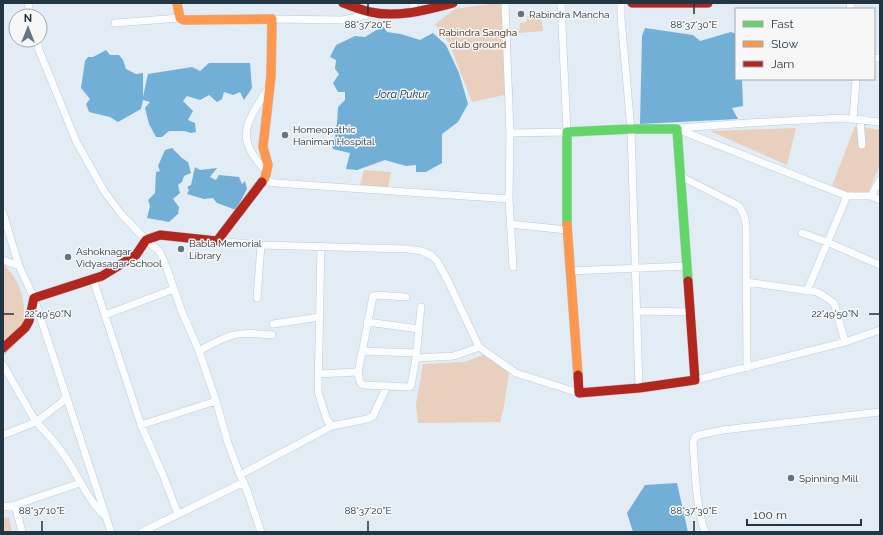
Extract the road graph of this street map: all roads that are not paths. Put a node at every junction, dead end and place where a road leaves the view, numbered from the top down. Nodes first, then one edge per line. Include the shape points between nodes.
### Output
1 (177, 3) edge
2 (343, 3) edge
3 (453, 3) edge
4 (505, 3) edge
5 (561, 3) edge
6 (621, 3) edge
7 (632, 3) edge
8 (708, 3) edge
9 (414, 8) edge
10 (379, 13) junction
11 (180, 18) junction
12 (272, 19) junction
13 (115, 23) dead end
14 (39, 48) edge
15 (856, 80) edge
16 (269, 88) junction
17 (857, 119) junction
18 (880, 122) edge
19 (631, 129) junction
20 (677, 129) junction
21 (566, 132) junction
22 (510, 133) junction
23 (862, 145) dead end
24 (266, 175) junction
25 (680, 176) junction
26 (880, 180) edge
27 (847, 196) junction
28 (871, 196) junction
29 (509, 199) junction
30 (880, 200) edge
31 (3, 213) edge
32 (510, 224) junction
33 (567, 230) junction
34 (802, 233) dead end
35 (146, 240) junction
36 (217, 241) junction
37 (827, 242) junction
38 (261, 245) junction
39 (321, 246) junction
40 (3, 260) edge
41 (880, 265) edge
42 (19, 266) junction
43 (687, 266) junction
44 (513, 267) dead end
45 (635, 268) junction
46 (570, 271) junction
47 (93, 279) junction
48 (746, 282) junction
49 (174, 288) junction
50 (807, 291) junction
51 (406, 297) dead end
52 (34, 298) junction
53 (257, 298) dead end
54 (421, 307) dead end
55 (637, 311) junction
56 (690, 312) junction
57 (105, 315) junction
58 (319, 316) junction
59 (367, 322) junction
60 (273, 324) dead end
61 (419, 329) junction
62 (880, 330) edge
63 (272, 335) dead end
64 (845, 342) junction
65 (478, 347) junction
66 (3, 348) edge
67 (199, 351) junction
68 (362, 351) junction
69 (416, 356) junction
70 (3, 365) edge
71 (747, 368) junction
72 (358, 373) junction
73 (318, 374) junction
74 (695, 380) junction
75 (386, 386) junction
76 (639, 388) junction
77 (579, 393) junction
78 (66, 397) junction
79 (216, 401) junction
80 (880, 412) edge
81 (36, 422) junction
82 (141, 425) junction
83 (332, 426) junction
84 (3, 435) edge
85 (240, 475) junction
86 (244, 482) junction
87 (80, 483) junction
88 (15, 505) junction
89 (3, 507) edge
90 (178, 514) junction
91 (105, 517) junction
92 (22, 532) edge
93 (111, 532) edge
94 (142, 532) edge
95 (261, 532) edge
96 (706, 532) edge

1 - 11 street
2 - 10 street
3 - 9 street
4 - 22 street
5 - 21 street
6 - 19 street
7 - 8 street
9 - 10 street via 396,14
10 - 12 street via 342,20
11 - 12 street
11 - 13 street
12 - 16 street
14 - 35 street via 84,159 121,214
15 - 17 street
16 - 24 street via 263,147 268,165
16 - 24 street via 254,111 245,134 249,150
17 - 18 street
17 - 20 street via 748,123
17 - 23 street
19 - 20 street
19 - 21 street
19 - 45 street
20 - 25 street
20 - 27 street
21 - 22 street
21 - 33 street
22 - 29 street
24 - 29 street via 270,182 276,183
24 - 36 street
25 - 43 street
25 - 48 street via 739,206 746,224
26 - 28 street
27 - 28 street
27 - 37 street
28 - 30 street
29 - 32 street
31 - 42 street
32 - 33 street
32 - 44 street
33 - 46 street
34 - 37 street
35 - 36 street via 160,235
35 - 47 street via 136,255
35 - 49 street via 160,252
36 - 38 street
37 - 41 street
37 - 50 street
38 - 39 street
38 - 53 street
39 - 58 street
39 - 65 street via 408,249 432,256 448,282
40 - 42 street
42 - 52 street
43 - 45 street
43 - 56 street
45 - 46 street
45 - 55 street
46 - 77 street
47 - 52 street
47 - 57 street
48 - 50 street
48 - 71 street
49 - 57 street
49 - 67 street
50 - 64 street via 817,292 834,303
51 - 59 street via 373,296
52 - 66 street via 29,321
52 - 78 street
54 - 61 street
55 - 56 street
55 - 76 street
56 - 74 street
57 - 82 street
58 - 60 street
58 - 73 street
59 - 61 street
59 - 68 street
61 - 69 street
62 - 64 street
63 - 67 street via 235,334 221,338
64 - 71 street
65 - 69 street via 454,356
65 - 77 street via 516,373
67 - 79 street
68 - 69 street
68 - 72 street
69 - 75 street via 410,386
70 - 81 street
71 - 74 street
72 - 73 street
72 - 75 street via 361,384
73 - 83 street via 318,392 327,420
74 - 76 street
75 - 83 street via 373,416
76 - 77 street
78 - 81 street
78 - 91 street
79 - 82 street
79 - 85 street
80 - 96 street via 723,430 695,437 693,443 697,490 702,525
81 - 84 street
81 - 87 street via 56,443
82 - 90 street
83 - 85 street
85 - 86 street
86 - 90 street
86 - 95 street
87 - 88 street
87 - 91 street
88 - 89 street
88 - 92 street
90 - 94 street
91 - 93 street

